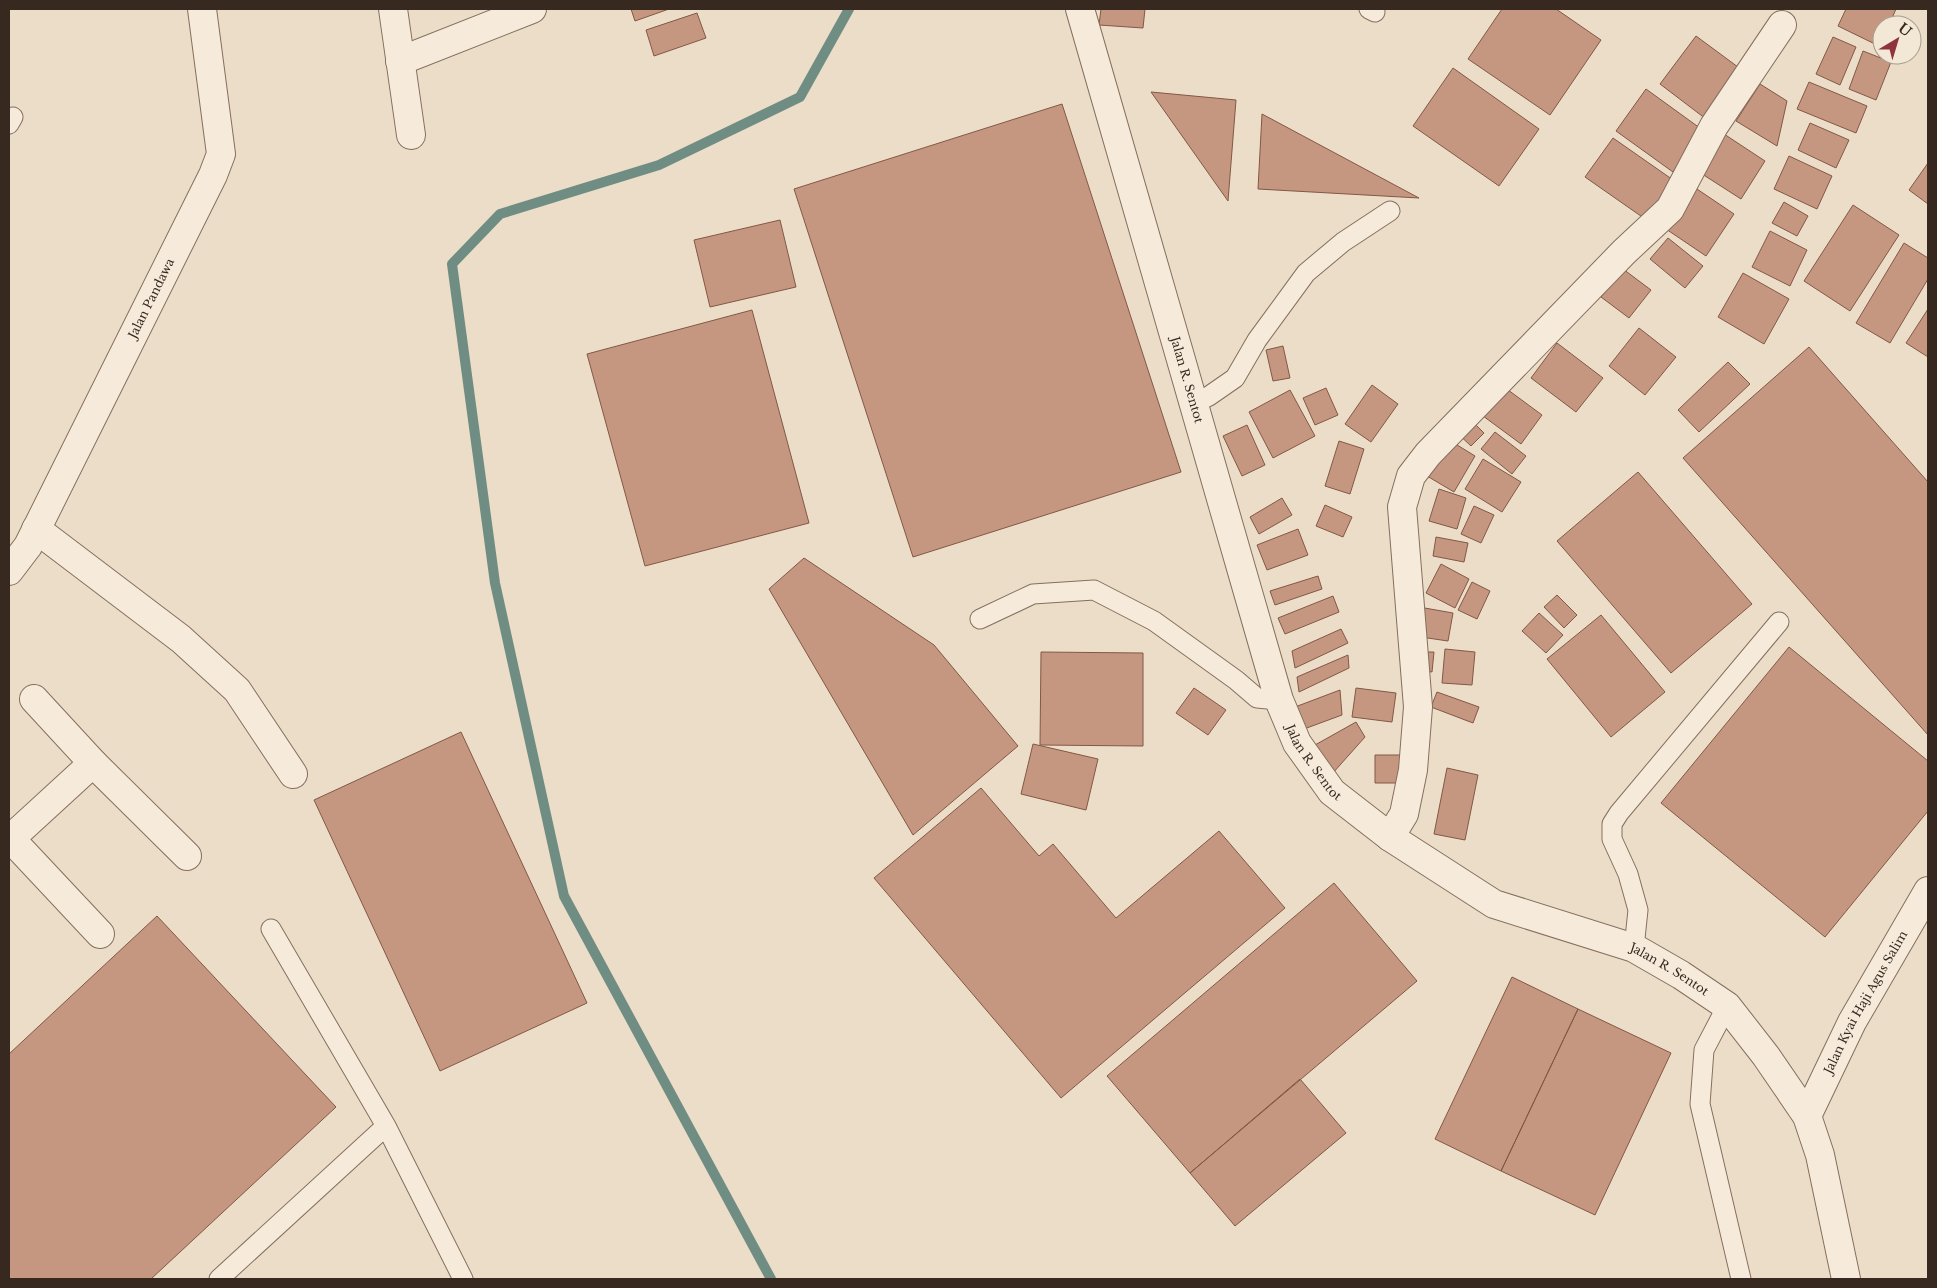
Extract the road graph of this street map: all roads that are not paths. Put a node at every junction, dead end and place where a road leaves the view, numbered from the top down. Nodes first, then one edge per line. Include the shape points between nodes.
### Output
1 (202, 9) edge
2 (393, 9) edge
3 (532, 9) edge
4 (1080, 9) edge
5 (1782, 25) dead end
6 (400, 61) junction
7 (411, 136) dead end
8 (1390, 211) dead end
9 (1193, 404) junction
10 (36, 529) junction
11 (9, 571) edge
12 (980, 619) dead end
13 (1779, 622) dead end
14 (34, 699) dead end
15 (1279, 700) junction
16 (93, 763) junction
17 (293, 774) dead end
18 (1390, 837) junction
19 (9, 839) edge
20 (187, 856) dead end
21 (1928, 891) edge
22 (271, 929) dead end
23 (100, 934) dead end
24 (1634, 948) junction
25 (1727, 1006) junction
26 (1807, 1116) junction
27 (386, 1126) junction
28 (219, 1279) edge
29 (463, 1279) edge
30 (1742, 1279) edge
31 (1846, 1279) edge

1 - 10 street, Jalan Pandawa via 221,154 213,176
2 - 6 street
3 - 6 street
4 - 9 street, Jalan R. Sentot
5 - 18 street via 1714,126 1670,209 1451,428 1411,476 1402,507 1418,707 1413,770 1404,814
6 - 7 street
8 - 9 lane via 1343,242 1306,273 1256,340 1235,378
9 - 15 street, Jalan R. Sentot
10 - 11 street, Jalan Pandawa
10 - 17 street via 181,639 237,690
12 - 15 lane via 1033,594 1094,590 1154,621 1257,698
13 - 24 lane via 1612,824 1612,839 1628,874 1638,910
14 - 16 street
15 - 18 street, Jalan R. Sentot via 1297,743 1332,792
16 - 19 street
16 - 20 street
18 - 24 street, Jalan R. Sentot via 1494,904
19 - 23 street
21 - 26 street, Jalan Kyai Haji Agus Salim via 1852,1022
22 - 27 lane
24 - 25 street, Jalan R. Sentot
25 - 26 street, Jalan R. Sentot
25 - 30 lane via 1704,1050 1700,1104
26 - 31 street, Jalan R. Sentot via 1820,1155
27 - 28 lane
27 - 29 lane

